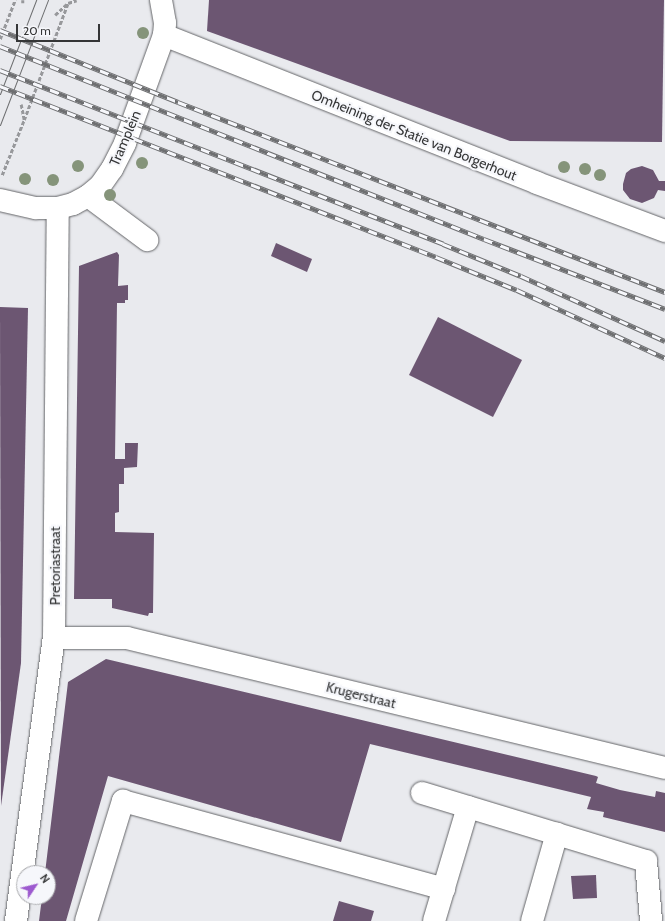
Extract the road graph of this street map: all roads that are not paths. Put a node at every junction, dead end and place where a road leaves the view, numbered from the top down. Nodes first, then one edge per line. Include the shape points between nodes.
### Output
1 (161, 0) edge
2 (164, 35) junction
3 (88, 196) junction
4 (0, 200) edge
5 (58, 208) junction
6 (665, 231) edge
7 (147, 240) dead end
8 (54, 638) junction
9 (665, 768) edge
10 (422, 793) dead end
11 (468, 807) junction
12 (556, 833) junction
13 (444, 889) junction
14 (16, 921) edge
15 (86, 921) edge
16 (434, 921) edge
17 (532, 921) edge
18 (651, 921) edge

1 - 2 street via 165,23
2 - 3 street, Tramplein via 125,143 112,169 100,186
2 - 6 street, Omheining der Statie van Borgerhout
3 - 5 street, Tramplein
3 - 7 street
4 - 5 street, Tramplein via 36,208
5 - 8 street, Pretoriastraat
8 - 9 street, Krugerstraat via 127,638
8 - 14 street, Pretoriastraat
10 - 11 street
11 - 12 street
11 - 13 street
12 - 17 street
12 - 18 street via 646,861
13 - 15 street via 123,801
13 - 16 street

